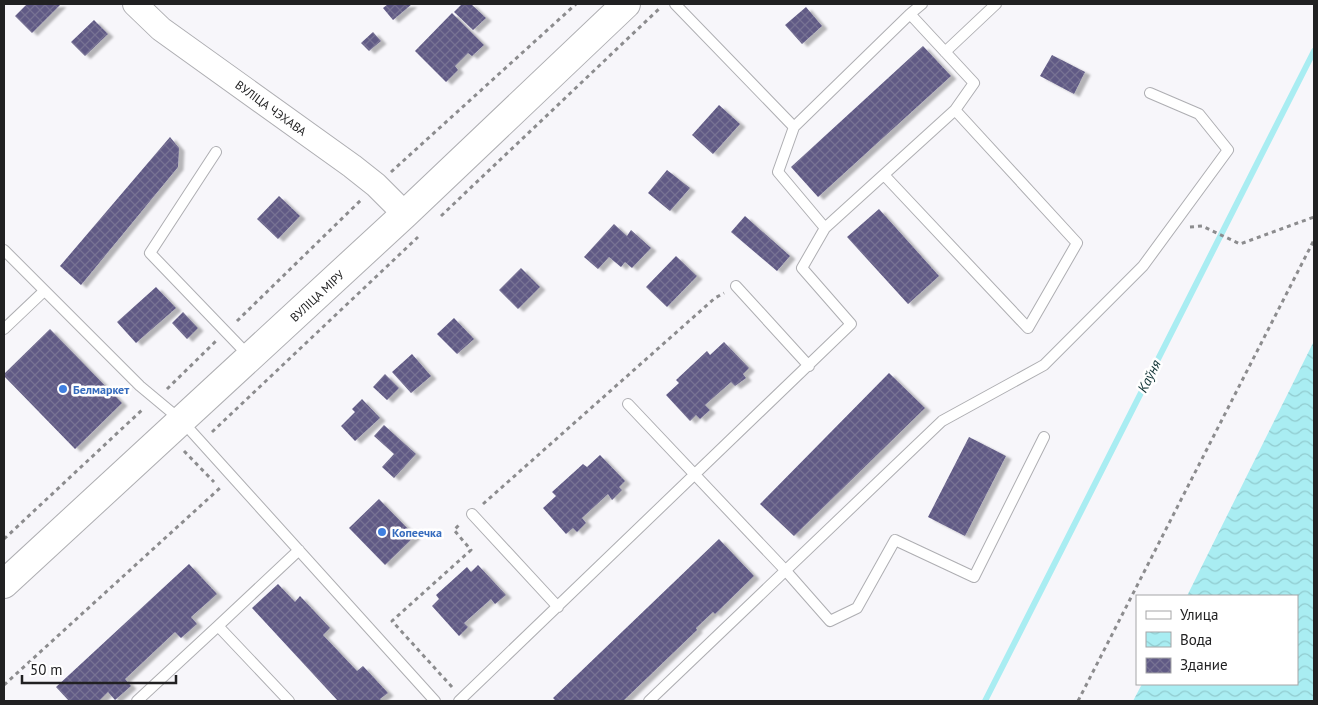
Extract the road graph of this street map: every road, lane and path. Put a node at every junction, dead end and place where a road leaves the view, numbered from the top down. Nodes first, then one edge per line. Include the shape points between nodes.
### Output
1 (135, 4) edge
2 (576, 4) edge
3 (626, 4) edge
4 (675, 4) edge
5 (922, 4) edge
6 (996, 4) edge
7 (910, 14) junction
8 (945, 52) junction
9 (1150, 93) dead end
10 (955, 110) junction
11 (794, 127) junction
12 (216, 152) dead end
13 (884, 175) junction
14 (376, 185) junction
15 (405, 214) junction
16 (1314, 217) edge
17 (1202, 226) dead end
18 (825, 228) junction
19 (1314, 240) edge
20 (4, 250) edge
21 (736, 286) joint
22 (44, 291) junction
23 (4, 329) edge
24 (226, 332) junction
25 (251, 357) junction
26 (809, 366) junction
27 (156, 399) junction
28 (628, 404) dead end
29 (143, 409) junction
30 (175, 427) junction
31 (1044, 437) dead end
32 (694, 476) junction
33 (472, 514) junction
34 (4, 539) edge
35 (299, 550) junction
36 (786, 571) junction
37 (5, 579) edge
38 (558, 607) junction
39 (218, 626) junction
40 (4, 685) edge
41 (461, 700) edge
42 (137, 701) edge
43 (289, 701) edge
44 (435, 701) edge
45 (649, 701) edge
46 (1078, 701) edge

1 - 14 street, ВУЛІЦА ЧЭХАВА via 161,29
2 - 14 path
3 - 15 main road, ВУЛІЦА МІРУ
4 - 11 lane
5 - 7 lane
6 - 8 lane
7 - 8 lane
7 - 11 lane
8 - 10 lane via 974,83
9 - 36 lane via 1199,114 1228,150 1143,266 1044,365 942,421
10 - 13 lane
10 - 13 lane via 1076,243 1028,328
11 - 18 lane via 778,172
12 - 24 lane via 150,253
13 - 18 lane
14 - 15 street, ВУЛІЦА ЧЭХАВА
14 - 24 path
15 - 25 main road, ВУЛІЦА МІРУ
16 - 17 path via 1240,244
18 - 26 lane via 802,268 852,324
19 - 46 path
20 - 22 lane
21 - 26 lane
21 - 33 path via 715,298
22 - 23 lane
22 - 27 lane
24 - 25 lane
24 - 27 path
25 - 30 main road, ВУЛІЦА МІРУ
26 - 32 lane
27 - 29 path
27 - 30 lane
28 - 32 lane
29 - 30 path
29 - 34 path
30 - 35 lane
30 - 37 main road, ВУЛІЦА МІРУ
30 - 40 path via 220,488
31 - 36 lane via 974,577 895,540 858,608 830,620
32 - 36 lane
32 - 38 lane
33 - 38 lane
33 - 41 path via 454,530 471,550 392,621
35 - 39 lane
35 - 44 lane
36 - 45 lane
38 - 41 lane
39 - 42 lane
39 - 43 lane

